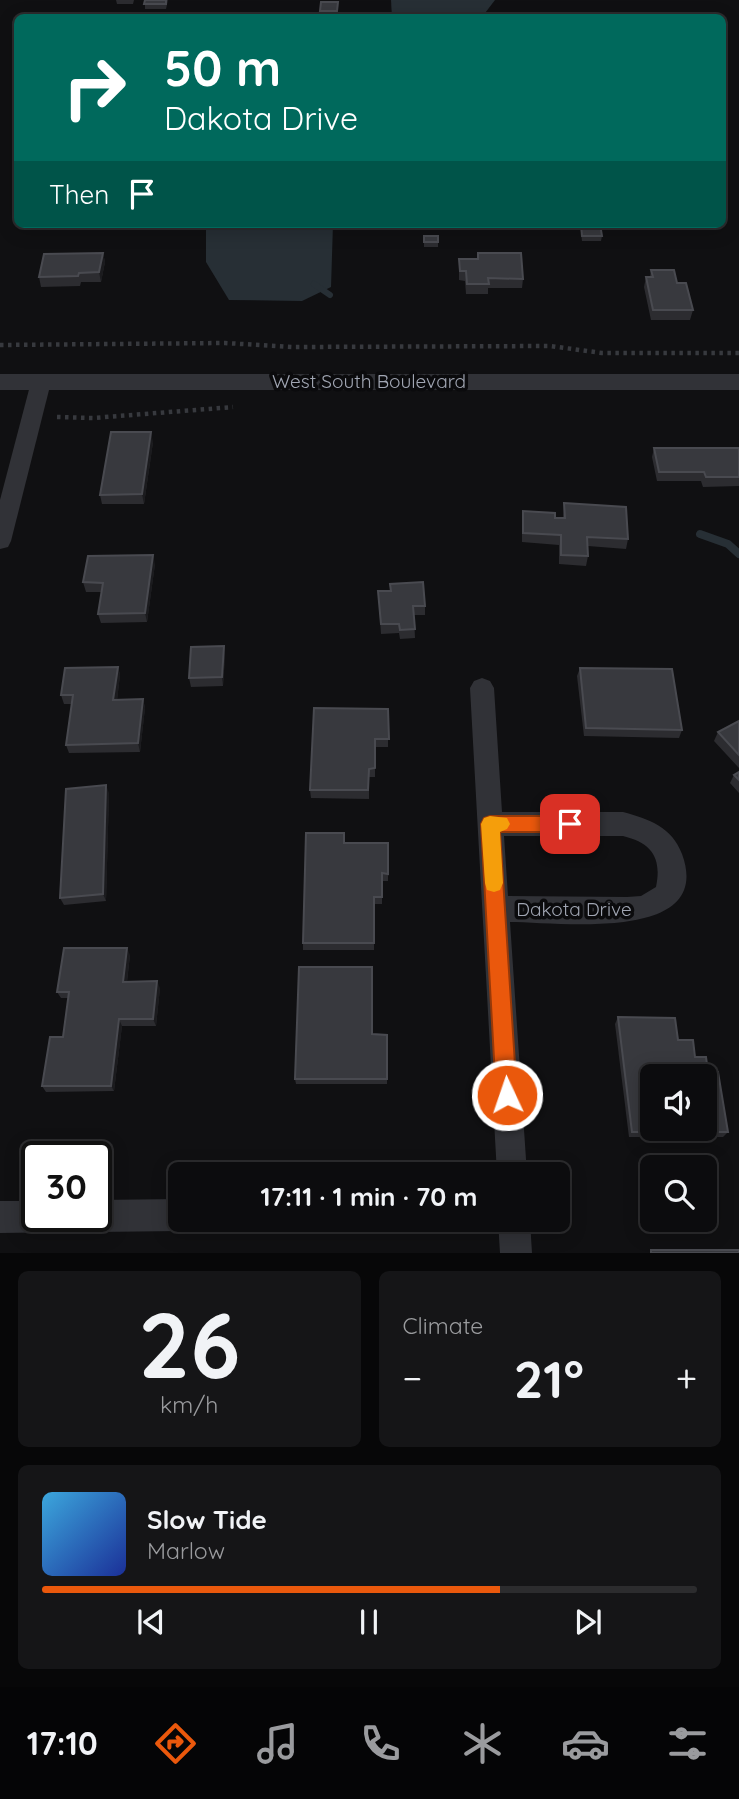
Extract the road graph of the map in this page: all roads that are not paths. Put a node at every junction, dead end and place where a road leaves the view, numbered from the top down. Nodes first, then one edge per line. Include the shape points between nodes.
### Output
1 (0, 382) edge
2 (41, 382) junction
3 (739, 382) edge
4 (0, 541) edge
5 (482, 688) dead end
6 (490, 824) junction
7 (495, 909) junction
8 (511, 1162) edge
9 (168, 1215) edge
10 (112, 1216) edge
11 (0, 1217) edge
12 (21, 1217) edge
13 (515, 1232) edge
14 (516, 1253) edge

1 - 2 street, West South Boulevard
2 - 3 street, West South Boulevard
2 - 4 street
5 - 6 street, Dakota Drive
6 - 7 street, Dakota Drive
6 - 7 street, Dakota Drive via 644,828 668,849 672,862 668,895 644,908
7 - 8 street, Dakota Drive
9 - 10 street
11 - 12 street
13 - 14 street

